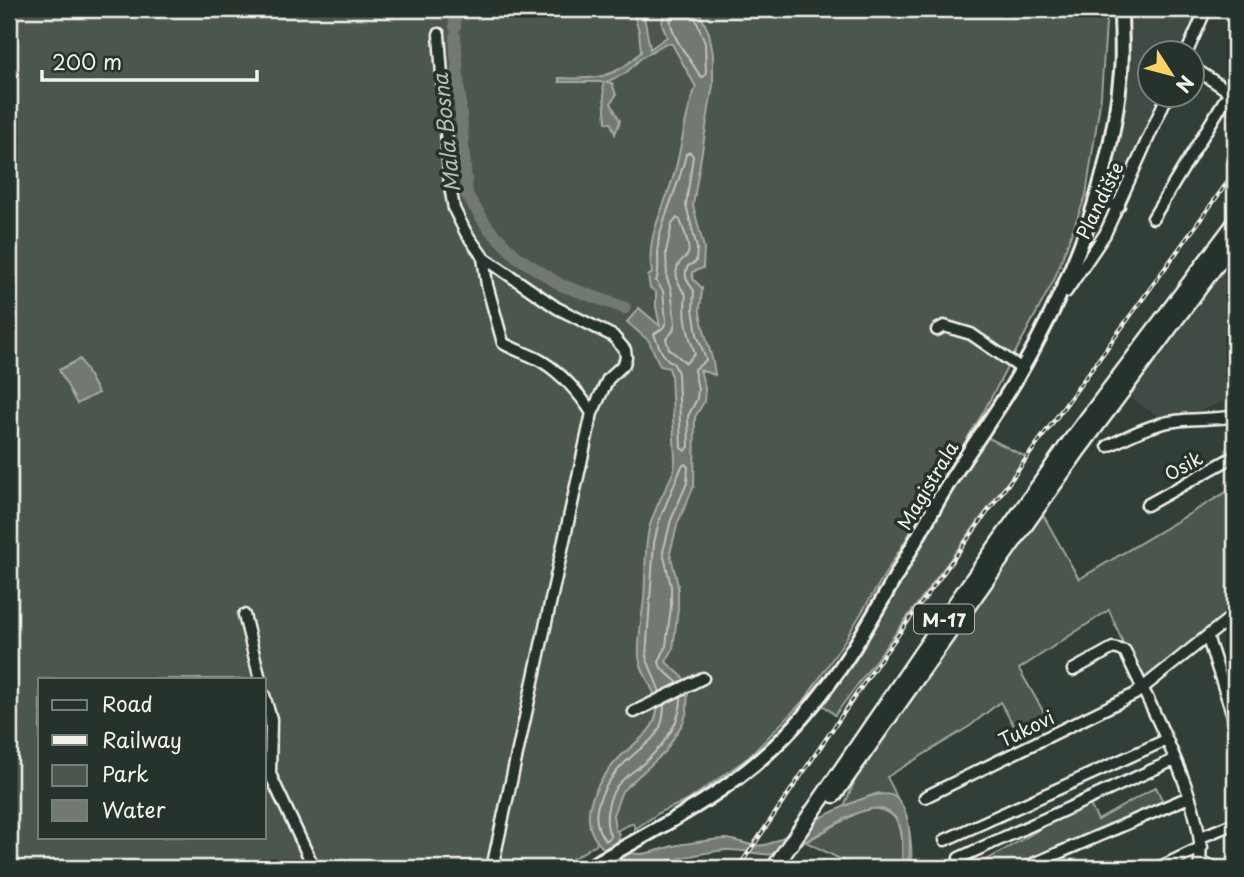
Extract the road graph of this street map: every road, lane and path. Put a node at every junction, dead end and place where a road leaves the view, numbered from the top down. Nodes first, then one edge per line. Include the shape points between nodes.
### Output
1 (1121, 9) edge
2 (1206, 9) edge
3 (439, 34) dead end
4 (1193, 38) edge
5 (1206, 74) edge
6 (1233, 88) edge
7 (1162, 108) edge
8 (1097, 201) junction
9 (1119, 206) junction
10 (1153, 218) dead end
11 (1235, 223) edge
12 (1235, 240) edge
13 (483, 257) junction
14 (1049, 316) junction
15 (937, 330) dead end
16 (1022, 369) junction
17 (592, 413) junction
18 (1235, 415) edge
19 (1078, 441) junction
20 (1108, 446) dead end
21 (1235, 456) edge
22 (1147, 505) dead end
23 (244, 615) dead end
24 (1234, 618) edge
25 (1207, 636) junction
26 (1073, 670) dead end
27 (260, 678) edge
28 (703, 678) dead end
29 (1141, 687) junction
30 (266, 702) edge
31 (634, 712) dead end
32 (1235, 722) edge
33 (1166, 740) junction
34 (1174, 760) junction
35 (925, 797) dead end
36 (1189, 797) junction
37 (1235, 822) edge
38 (944, 840) dead end
39 (1201, 842) junction
40 (959, 858) dead end
41 (782, 864) edge
42 (1199, 865) edge
43 (313, 868) edge
44 (492, 868) edge
45 (587, 868) edge
46 (1034, 868) edge
47 (1158, 868) edge
48 (1217, 868) edge

1 - 8 main road, Magistrala via 1117,107
2 - 4 street
3 - 13 street via 454,209
5 - 6 street
6 - 10 street
7 - 9 street, Plandište
8 - 9 street
8 - 14 main road, Magistrala via 1080,253
9 - 14 street, Plandište
11 - 19 highway, M-17
12 - 19 highway, M-17
13 - 17 street via 503,343 542,361 581,396
13 - 17 street via 557,308 613,336 625,350 624,364 608,379
14 - 16 main road, Magistrala
15 - 16 street via 944,326 971,334
16 - 45 main road, Magistrala via 941,496 862,634 811,707 738,777 699,805
17 - 44 street
18 - 20 street via 1173,421
19 - 41 highway, M-17
21 - 22 street, Osik
23 - 27 street
24 - 25 street, Tukovi
25 - 29 street, Tukovi
25 - 32 street
26 - 29 street via 1120,648
28 - 31 street
29 - 33 street
29 - 35 street, Tukovi via 1135,694
30 - 43 street via 271,719 270,774
33 - 34 street
33 - 38 street
34 - 36 street
34 - 40 street
36 - 39 street
36 - 46 street via 1033,864
37 - 39 street
39 - 42 street
39 - 47 street
42 - 48 street

